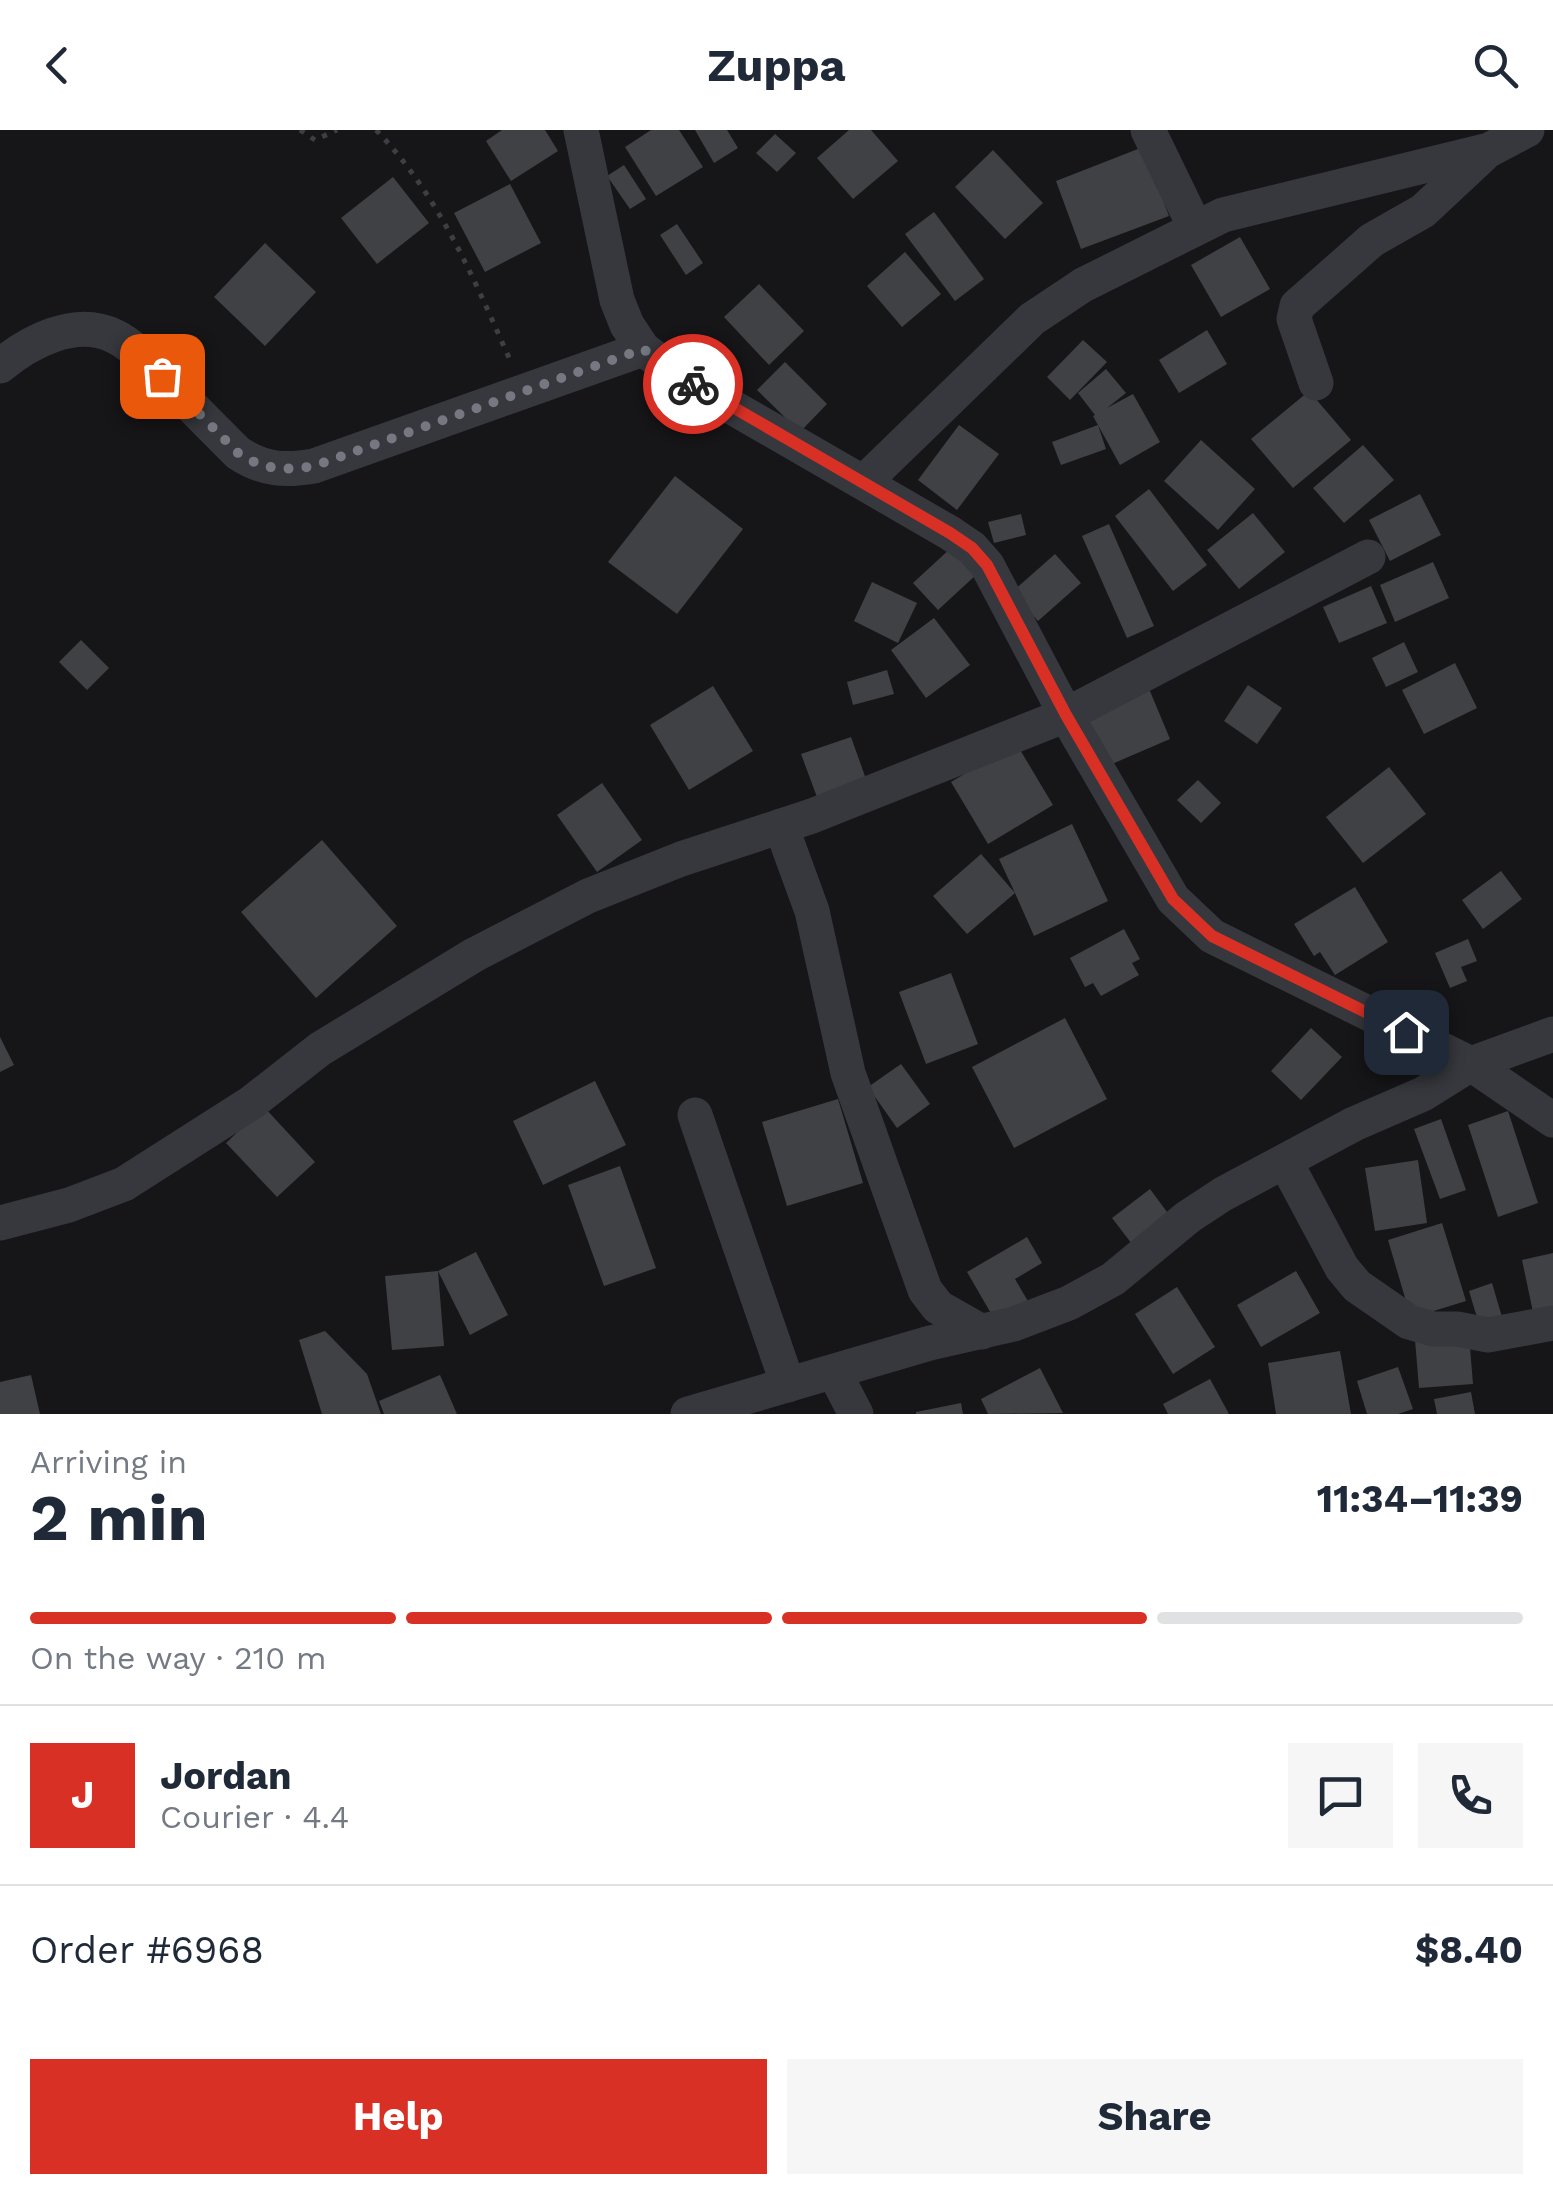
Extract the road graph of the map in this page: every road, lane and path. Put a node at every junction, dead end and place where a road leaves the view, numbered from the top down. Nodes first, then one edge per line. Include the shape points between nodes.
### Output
1 (300, 130) edge
2 (337, 130) edge
3 (376, 130) edge
4 (580, 130) edge
5 (1148, 130) edge
6 (1527, 130) edge
7 (1489, 150) junction
8 (1194, 227) junction
9 (643, 349) junction
10 (0, 366) edge
11 (1316, 383) dead end
12 (524, 390) junction
13 (865, 481) junction
14 (1368, 557) dead end
15 (1066, 715) junction
16 (781, 826) junction
17 (1553, 1034) edge
18 (1470, 1064) junction
19 (695, 1115) dead end
20 (1553, 1120) edge
21 (1286, 1163) junction
22 (0, 1223) edge
23 (1553, 1323) edge
24 (982, 1332) junction
25 (834, 1372) junction
26 (788, 1386) junction
27 (688, 1414) edge
28 (856, 1414) edge

1 - 2 path via 315,140
3 - 12 path via 436,208
4 - 9 street via 617,300
5 - 8 street
6 - 7 street
7 - 8 street
7 - 11 street via 1423,211 1372,240 1297,306 1294,319
8 - 13 street via 1032,320
9 - 12 street
9 - 13 street
10 - 12 street via 47,336 114,336 238,453 274,469 314,466
13 - 15 street via 972,548 987,565
14 - 15 street
15 - 16 street
15 - 18 street via 1173,899 1212,936
16 - 22 street via 628,878 555,913 320,1049 251,1103 124,1184
16 - 24 street via 812,912 848,1073 918,1273 938,1307
17 - 18 street
18 - 20 street
18 - 21 street
19 - 26 street
21 - 23 street via 1342,1268 1409,1322 1488,1335
21 - 24 street via 1188,1217 1113,1279 1069,1303
24 - 25 street
25 - 26 street
25 - 28 street
26 - 27 street

